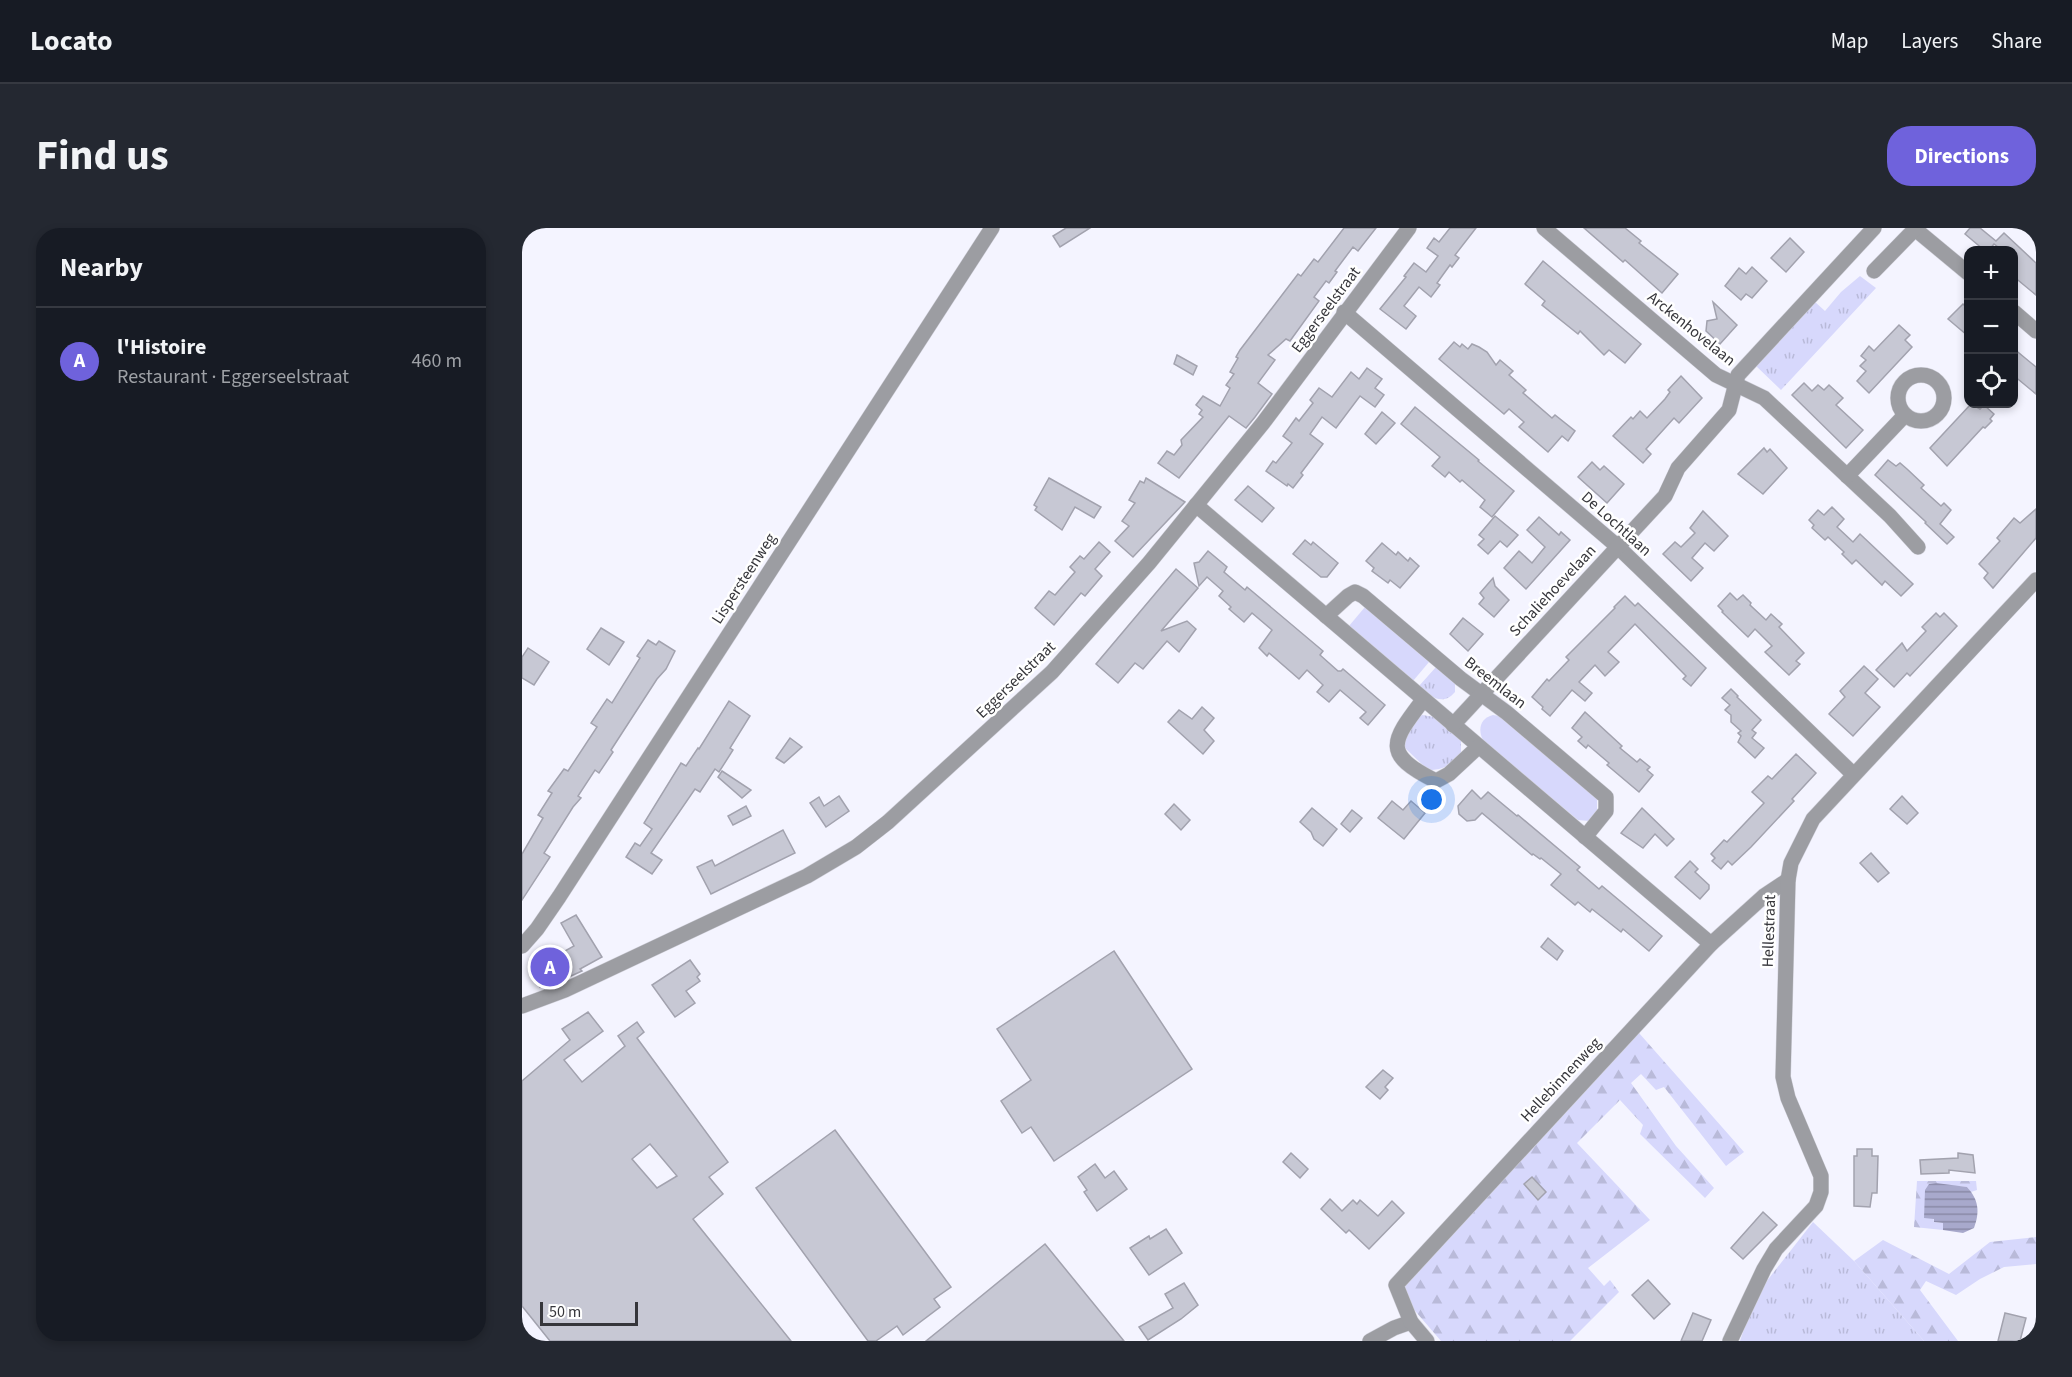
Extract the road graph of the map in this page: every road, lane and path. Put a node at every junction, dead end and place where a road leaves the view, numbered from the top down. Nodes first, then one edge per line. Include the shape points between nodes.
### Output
1 (992, 228) edge
2 (1409, 228) edge
3 (1544, 228) edge
4 (1874, 228) edge
5 (1916, 228) edge
6 (1964, 270) edge
7 (1874, 271) dead end
8 (1344, 312) junction
9 (2018, 316) edge
10 (2036, 331) edge
11 (1735, 384) junction
12 (1905, 415) dead end
13 (1847, 476) junction
14 (1196, 505) junction
15 (1617, 546) junction
16 (1918, 548) dead end
17 (2036, 580) edge
18 (1326, 616) junction
19 (1481, 694) junction
20 (1423, 700) junction
21 (1453, 724) junction
22 (1478, 747) junction
23 (1853, 774) junction
24 (1585, 837) junction
25 (1788, 880) junction
26 (1711, 944) junction
27 (522, 946) edge
28 (522, 1006) edge
29 (1411, 1322) junction
30 (1370, 1341) edge
31 (1427, 1341) edge
32 (1730, 1341) edge

1 - 27 street, Lispersteenweg via 559,897
2 - 8 street, Eggerseelstraat
3 - 11 street, Arckenhovelaan via 1716,375
4 - 11 street, Schaliehoevelaan via 1738,375
5 - 6 street
5 - 7 street
8 - 14 street, Eggerseelstraat via 1263,423
8 - 15 street, De Lochtlaan
9 - 10 street
11 - 13 street, Arckenhovelaan via 1764,398
11 - 15 street, Schaliehoevelaan via 1729,410 1678,468 1665,496
12 - 13 street
13 - 16 street, Arckenhovelaan
14 - 18 street
14 - 28 street, Eggerseelstraat via 1052,672 856,847 769,895 565,990
15 - 19 street, Schaliehoevelaan
15 - 23 street, De Lochtlaan
17 - 23 street, Hellestraat
18 - 19 street, Breemlaan via 1355,592 1363,596
18 - 20 street
19 - 21 street, Schaliehoevelaan
19 - 24 street, Breemlaan via 1606,798 1606,811
20 - 21 street
20 - 22 street via 1396,740 1401,756 1436,781
21 - 22 street
22 - 24 street
23 - 25 street, Hellestraat via 1813,819 1791,863
24 - 26 street
25 - 26 street, Hellebinnenweg via 1764,896
25 - 32 street, Hellestraat via 1783,1077 1821,1176 1821,1192 1816,1206 1764,1269
26 - 29 street, Hellebinnenweg via 1396,1285
29 - 30 street
29 - 31 street

